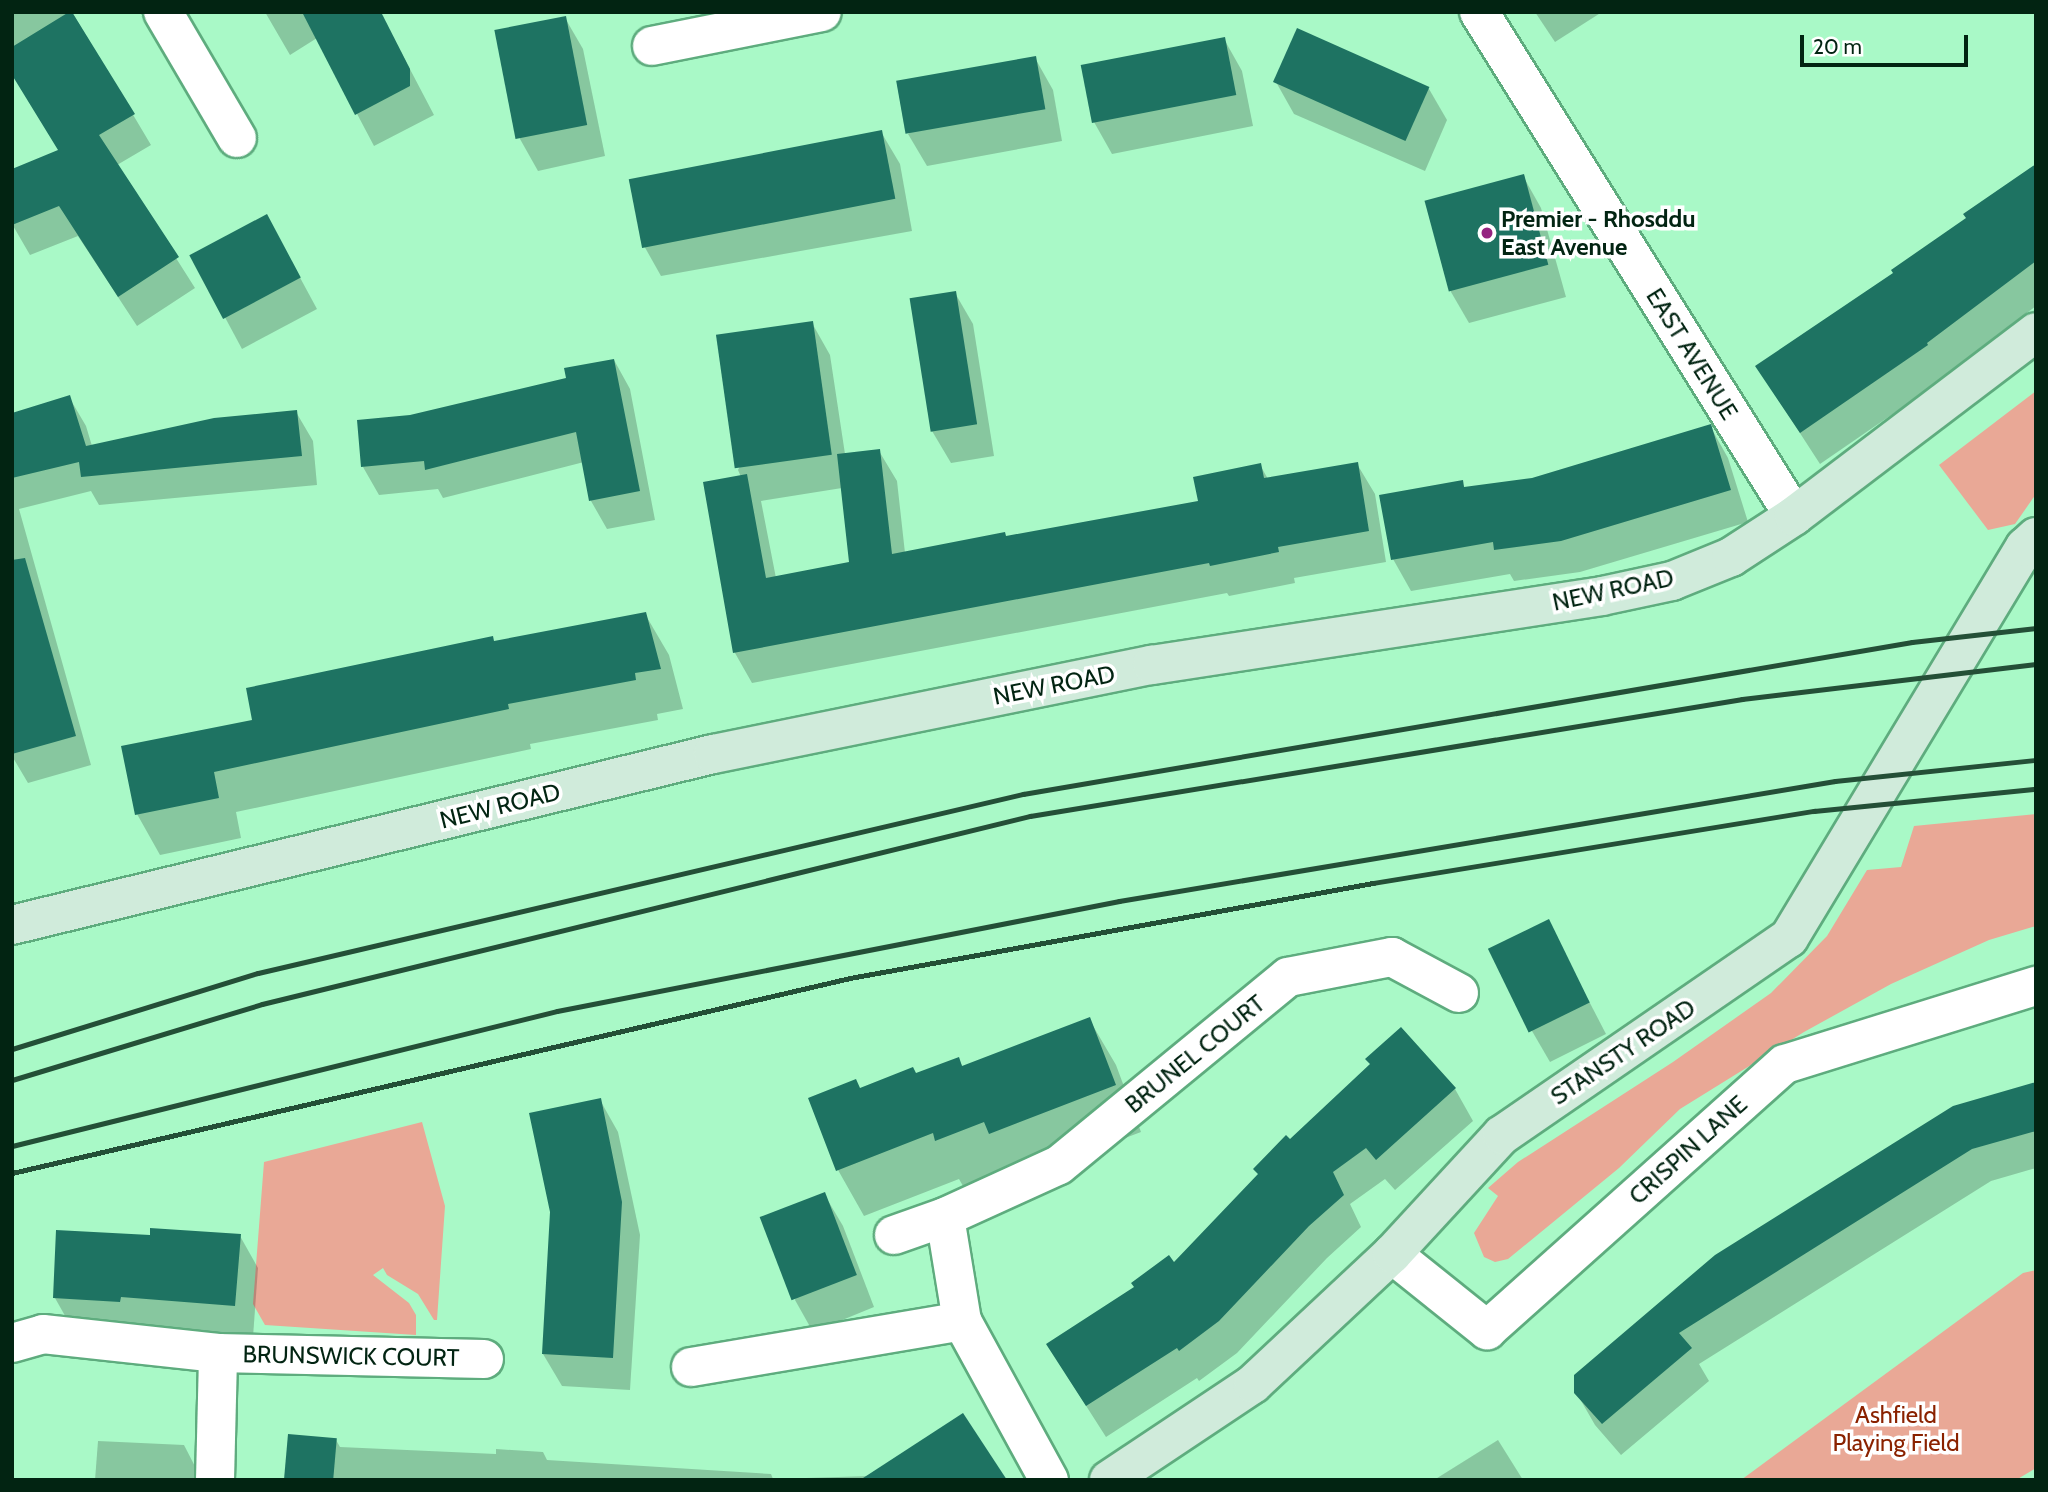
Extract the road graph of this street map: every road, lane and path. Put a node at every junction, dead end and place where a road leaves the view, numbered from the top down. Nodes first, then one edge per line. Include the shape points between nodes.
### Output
1 (163, 12) edge
2 (822, 12) edge
3 (1479, 12) edge
4 (652, 46) dead end
5 (237, 138) dead end
6 (2036, 332) edge
7 (1794, 516) junction
8 (2036, 537) edge
9 (12, 925) edge
10 (2036, 986) edge
11 (1459, 993) dead end
12 (945, 1217) junction
13 (894, 1235) dead end
14 (1392, 1254) junction
15 (962, 1321) junction
16 (12, 1343) edge
17 (218, 1353) junction
18 (484, 1359) dead end
19 (691, 1367) dead end
20 (215, 1480) edge
21 (1049, 1480) edge
22 (1109, 1480) edge

1 - 5 street
2 - 4 street
3 - 7 street, EAST AVENUE
6 - 7 main road, NEW ROAD
7 - 9 main road, NEW ROAD via 1731,557 1672,580 1602,596 1152,665 712,754
8 - 14 main road, STANSTY ROAD via 2025,547 1789,938 1502,1135
10 - 14 street, CRISPIN LANE via 1785,1064 1487,1331
11 - 12 street, BRUNEL COURT via 1392,957 1288,977 1059,1165
12 - 13 street, BRUNEL COURT
12 - 15 street
14 - 22 main road, STANSTY ROAD via 1253,1384
15 - 19 street
15 - 21 street
16 - 17 street, BRUNSWICK COURT via 43,1334
17 - 18 street, BRUNSWICK COURT
17 - 20 street, BRUNSWICK COURT

